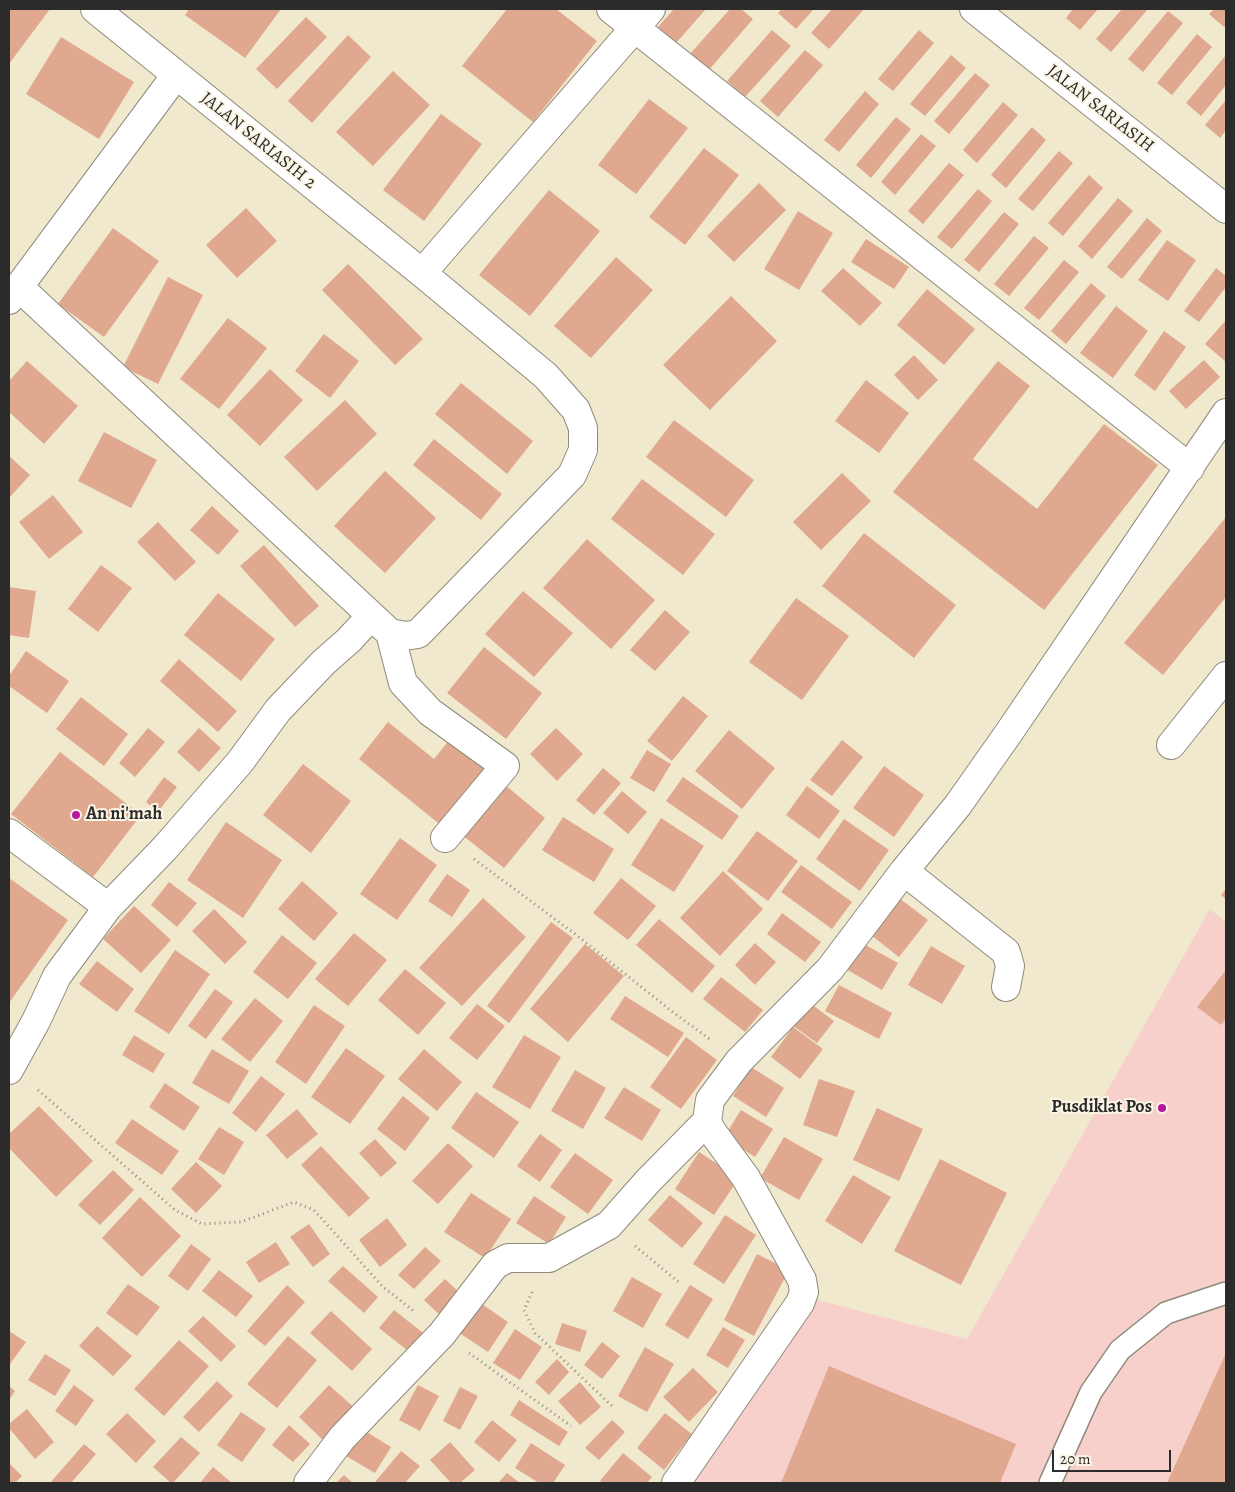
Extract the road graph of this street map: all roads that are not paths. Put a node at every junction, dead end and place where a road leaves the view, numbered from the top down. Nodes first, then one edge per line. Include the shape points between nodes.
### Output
1 (96, 9) edge
2 (611, 9) edge
3 (974, 9) edge
4 (643, 18) edge
5 (176, 75) junction
6 (1226, 209) edge
7 (422, 273) junction
8 (14, 294) edge
9 (1226, 413) edge
10 (1190, 468) junction
11 (380, 625) junction
12 (1226, 676) edge
13 (1171, 745) dead end
14 (9, 833) edge
15 (445, 838) road end
16 (904, 871) junction
17 (108, 907) junction
18 (1006, 987) dead end
19 (10, 1068) edge
20 (707, 1121) junction
21 (1226, 1293) edge
22 (308, 1483) edge
23 (676, 1483) edge
24 (1050, 1483) edge

1 - 5 street, JALAN SARIASIH 2
2 - 4 street
3 - 6 street, JALAN SARIASIH
4 - 7 street
4 - 10 street
5 - 7 street, JALAN SARIASIH 2
5 - 8 street
7 - 11 street, JALAN SARIASIH 2 via 546,376 576,410 583,428 583,450 572,475 418,634 405,636
8 - 11 street
9 - 10 street
10 - 16 street via 979,776
11 - 15 street via 402,683 430,712 505,766
11 - 17 street via 349,640 324,662 278,710 240,762 165,848
12 - 13 street
14 - 17 street
16 - 18 street via 1006,952 1010,966
16 - 20 street via 830,969 740,1061 710,1100
17 - 19 street via 57,976
20 - 22 street via 609,1225 549,1258 508,1258 494,1265 442,1334 342,1438
20 - 23 street via 746,1178 802,1280 804,1292 800,1303
21 - 24 lane via 1166,1313 1120,1350 1091,1392

